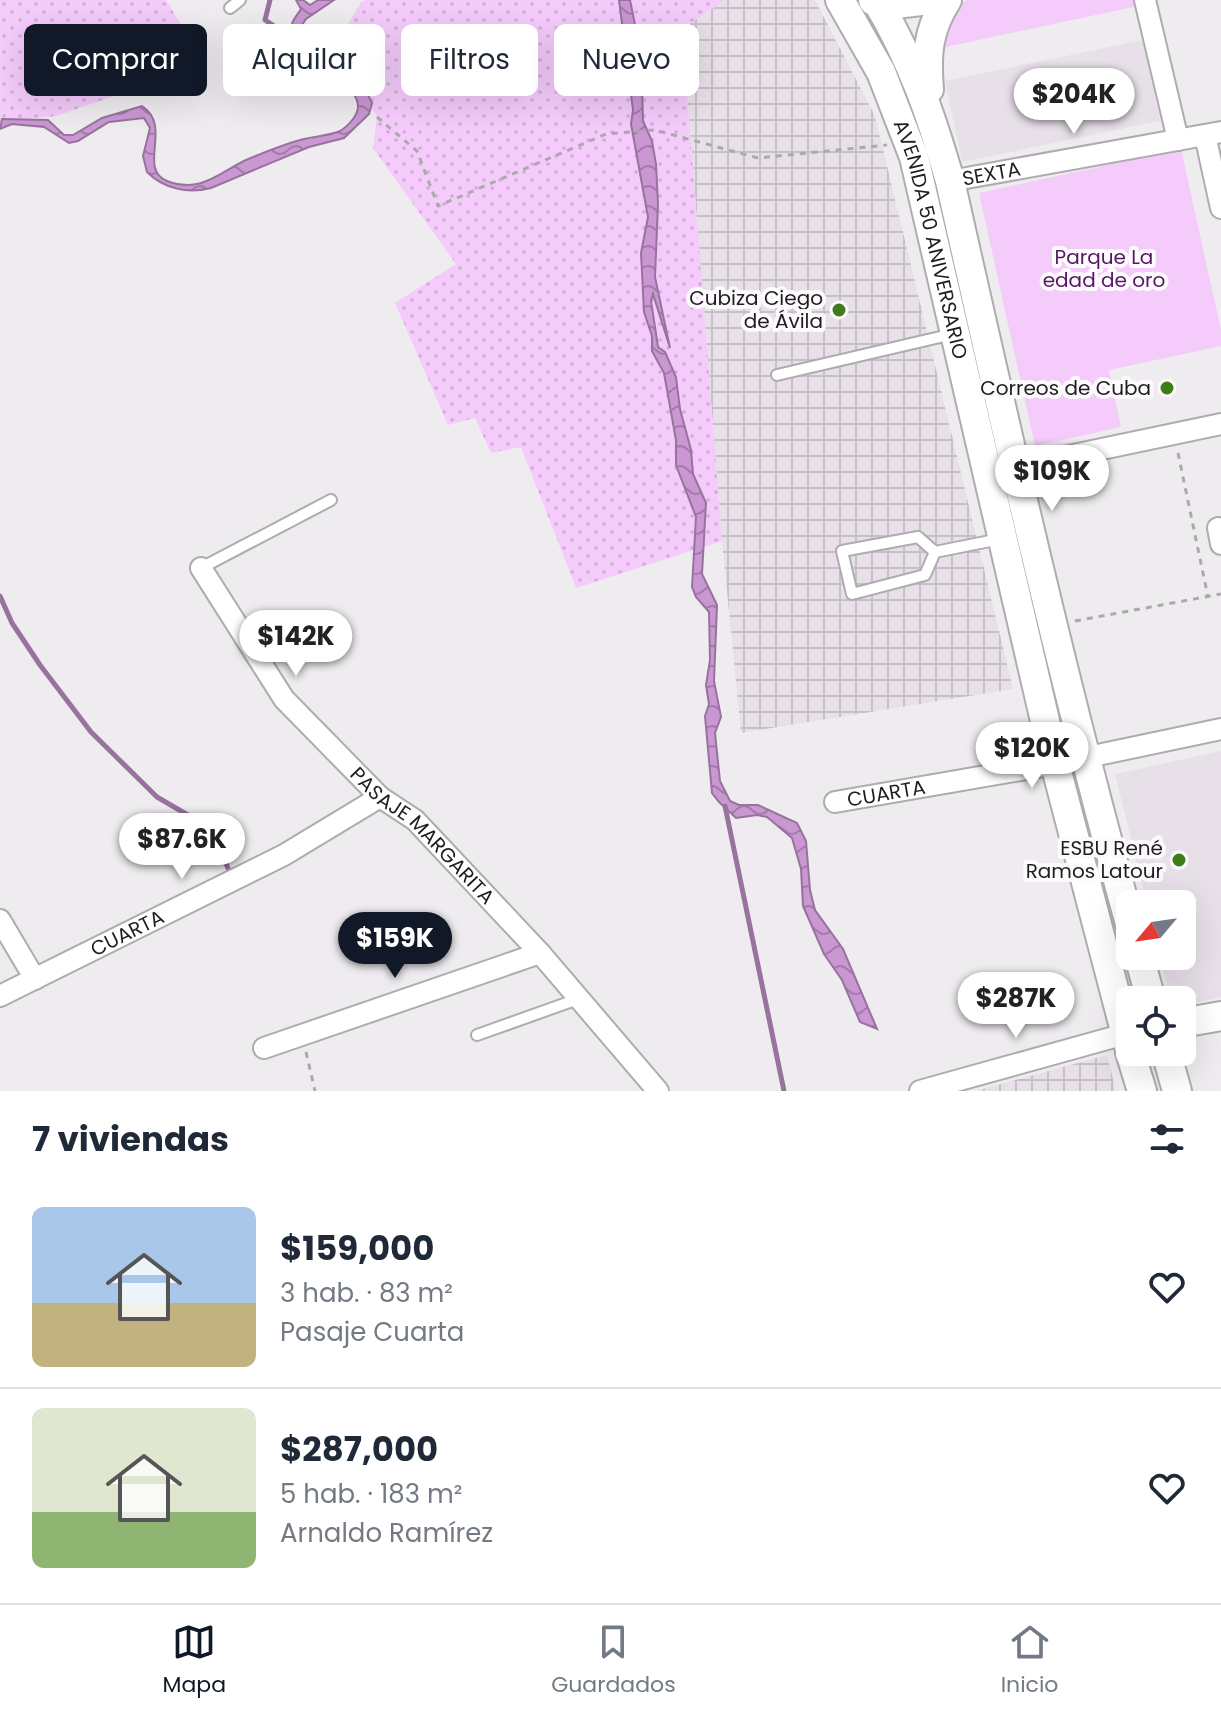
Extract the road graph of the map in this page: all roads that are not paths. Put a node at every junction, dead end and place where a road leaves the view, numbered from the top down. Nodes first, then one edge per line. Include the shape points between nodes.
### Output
1 (240, 0) edge
2 (840, 0) edge
3 (921, 0) edge
4 (947, 0) edge
5 (1145, 0) edge
6 (877, 1) edge
7 (230, 8) dead end
8 (866, 45) junction
9 (931, 114) junction
10 (1213, 133) edge
11 (1178, 140) junction
12 (950, 181) junction
13 (1221, 208) edge
14 (983, 328) junction
15 (955, 334) junction
16 (777, 375) dead end
17 (1221, 424) edge
18 (1015, 468) junction
19 (986, 472) junction
20 (331, 500) dead end
21 (1002, 539) junction
22 (935, 552) junction
23 (201, 568) joint
24 (1221, 729) edge
25 (1084, 758) junction
26 (1055, 764) junction
27 (380, 797) junction
28 (835, 802) dead end
29 (1121, 890) edge
30 (0, 920) edge
31 (540, 953) junction
32 (35, 979) junction
33 (1116, 993) edge
34 (0, 996) edge
35 (578, 999) junction
36 (1221, 1016) edge
37 (1196, 1020) edge
38 (477, 1035) dead end
39 (1116, 1045) edge
40 (264, 1048) dead end
41 (1135, 1066) edge
42 (1170, 1066) edge
43 (658, 1091) edge
44 (920, 1091) edge
45 (1142, 1091) edge
46 (1177, 1091) edge

1 - 7 lane
2 - 8 main road, AVENIDA 50 ANIVERSARIO
3 - 6 main road
4 - 9 main road via 927,49
5 - 11 street
6 - 8 main road
6 - 9 main road, AVENIDA 50 ANIVERSARIO
8 - 15 main road, AVENIDA 50 ANIVERSARIO via 909,143
9 - 12 main road, AVENIDA 50 ANIVERSARIO
10 - 11 street, SEXTA
10 - 13 street
11 - 12 street, SEXTA
12 - 14 main road, AVENIDA 50 ANIVERSARIO
14 - 15 main road
14 - 18 main road, AVENIDA 50 ANIVERSARIO
15 - 16 lane
15 - 19 main road, AVENIDA 50 ANIVERSARIO
17 - 18 street
18 - 19 street
18 - 25 main road, AVENIDA 50 ANIVERSARIO
19 - 21 main road, AVENIDA 50 ANIVERSARIO
20 - 23 lane
21 - 22 lane
21 - 26 main road, AVENIDA 50 ANIVERSARIO
22 - 22 lane via 918,537 842,551 852,594 925,575
23 - 27 street, PASAJE MARGARITA via 284,699
24 - 25 street, CUARTA
25 - 26 street, CUARTA
25 - 29 main road, AVENIDA 50 ANIVERSARIO
26 - 28 street, CUARTA
26 - 33 main road, AVENIDA 50 ANIVERSARIO
27 - 31 street, PASAJE MARGARITA via 415,820
27 - 32 street, CUARTA via 284,855
30 - 32 street
31 - 35 street, PASAJE MARGARITA
31 - 40 street
32 - 34 street, CUARTA
35 - 38 lane
35 - 43 street, PASAJE MARGARITA
36 - 37 main road
39 - 44 street
41 - 45 main road, AVENIDA 50 ANIVERSARIO
42 - 46 main road

